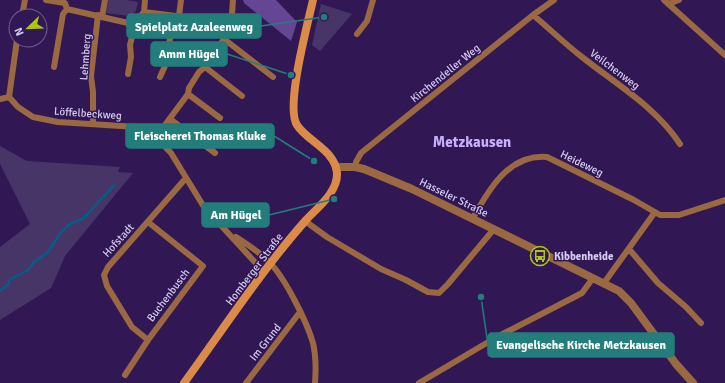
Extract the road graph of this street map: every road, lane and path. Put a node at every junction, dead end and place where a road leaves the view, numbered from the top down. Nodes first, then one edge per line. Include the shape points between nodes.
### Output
1 (46, 0) edge
2 (105, 0) edge
3 (145, 0) edge
4 (181, 0) edge
5 (233, 0) edge
6 (313, 0) edge
7 (373, 0) edge
8 (554, 0) edge
9 (679, 0) edge
10 (666, 2) edge
11 (66, 4) edge
12 (144, 12) junction
13 (533, 15) junction
14 (100, 16) junction
15 (176, 16) junction
16 (136, 21) junction
17 (357, 34) dead end
18 (223, 36) junction
19 (16, 48) edge
20 (725, 55) edge
21 (54, 67) dead end
22 (205, 67) junction
23 (128, 74) dead end
24 (160, 77) dead end
25 (273, 77) dead end
26 (188, 94) junction
27 (242, 96) dead end
28 (9, 97) junction
29 (0, 99) edge
30 (220, 118) dead end
31 (170, 119) junction
32 (93, 124) junction
33 (156, 137) junction
34 (680, 144) dead end
35 (215, 154) dead end
36 (355, 164) junction
37 (336, 167) junction
38 (186, 178) junction
39 (725, 200) edge
40 (655, 212) junction
41 (473, 218) junction
42 (305, 221) junction
43 (148, 222) junction
44 (494, 229) junction
45 (229, 232) junction
46 (628, 249) junction
47 (271, 263) junction
48 (264, 272) junction
49 (593, 278) junction
50 (604, 283) junction
51 (300, 312) junction
52 (701, 323) dead end
53 (148, 340) junction
54 (125, 375) dead end
55 (184, 383) edge
56 (246, 383) edge
57 (315, 383) edge
58 (419, 383) edge
59 (693, 383) edge

1 - 11 street
2 - 14 street, Lehmberg
3 - 12 street
4 - 15 street
5 - 18 street via 232,14
6 - 37 main road via 296,81 294,117 297,125 329,155
7 - 17 street via 367,21
8 - 13 street, Kirchendeller Weg
9 - 10 street
10 - 20 street
11 - 14 street
11 - 21 street
12 - 15 street
12 - 16 street
13 - 34 street, Veilchenweg via 581,56 648,107
13 - 36 street, Kirchendeller Weg via 361,153
14 - 16 street via 128,23
14 - 32 street, Lehmberg via 91,76
15 - 18 street via 200,19
15 - 24 street via 165,66
16 - 23 street via 130,45
18 - 22 street
18 - 25 street
19 - 28 street
22 - 26 street via 199,72
22 - 27 street
26 - 30 street
26 - 31 street
28 - 29 street
28 - 32 street, Löffelbeckweg via 33,117 58,122
31 - 33 street
31 - 35 street
32 - 33 street, Löffelbeckweg via 137,127
33 - 38 street, Löffelbeckweg via 171,153
36 - 37 street, Hasseler Straße
36 - 41 street, Hasseler Straße
37 - 42 main road, Homberger Straße via 334,187
38 - 43 street, Hofstadt
38 - 45 street, Löffelbeckweg via 204,207
39 - 40 street via 679,215 660,215
40 - 41 street, Heideweg via 547,157 542,157 524,160 514,165 492,185
40 - 46 street
41 - 44 street, Hasseler Straße
42 - 44 street via 381,269 428,292 439,293
42 - 47 main road, Homberger Straße
43 - 53 street, Hofstadt via 108,267 104,275 107,286 132,327
43 - 53 street, Buchenbusch via 203,266
44 - 49 street, Hasseler Straße
45 - 47 street, Löffelbeckweg
45 - 48 street, Löffelbeckweg
46 - 50 street
46 - 52 street via 658,283
47 - 48 main road, Homberger Straße
47 - 51 street, Löffelbeckweg
48 - 55 main road, Homberger Straße
49 - 50 street, Hasseler Straße
49 - 58 street via 582,293 501,335
50 - 59 street, Hasseler Straße via 629,300
51 - 56 street, Im Grund
51 - 57 street, Löffelbeckweg via 313,343
53 - 54 street, Buchenbusch

